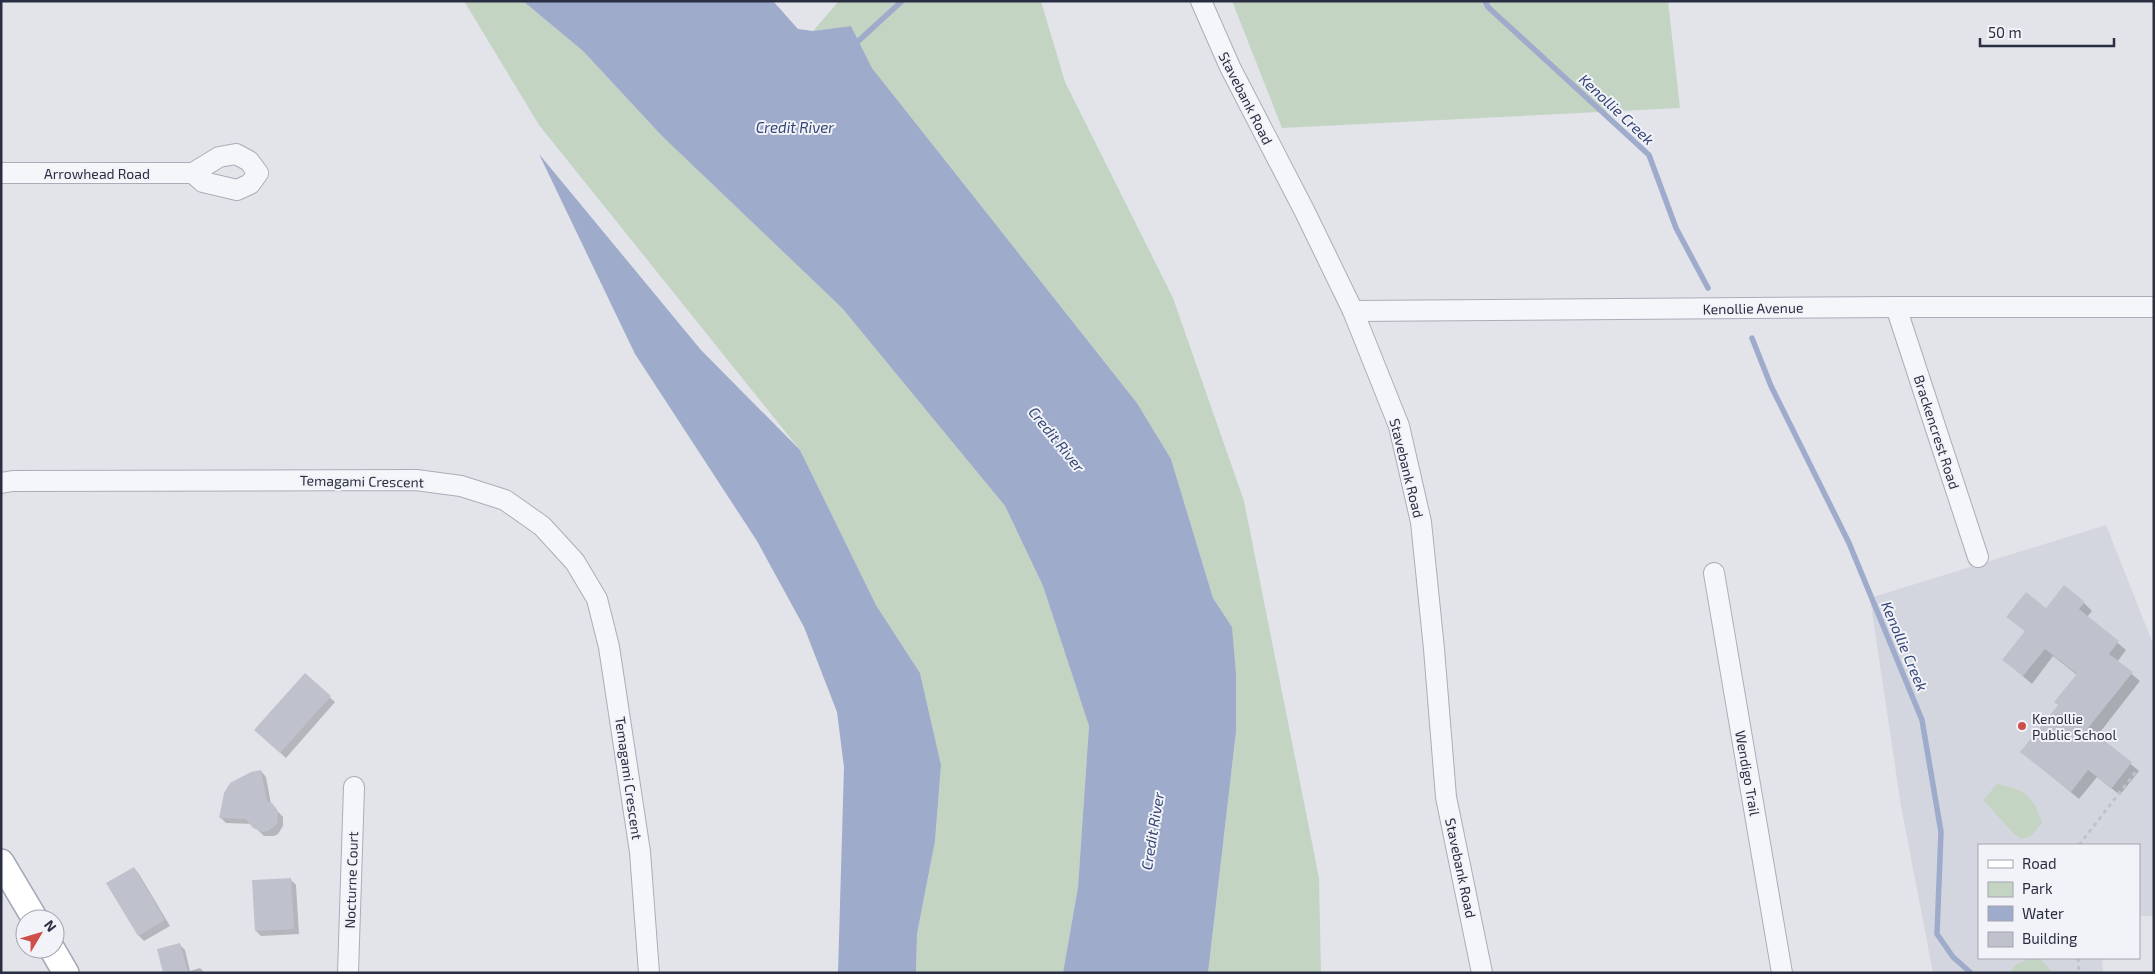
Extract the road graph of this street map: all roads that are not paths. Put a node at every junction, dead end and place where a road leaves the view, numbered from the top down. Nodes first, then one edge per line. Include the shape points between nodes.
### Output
1 (1201, 1) edge
2 (1, 173) edge
3 (193, 173) dead end
4 (1896, 307) junction
5 (2154, 307) edge
6 (1353, 311) junction
7 (1, 483) edge
8 (1978, 556) dead end
9 (1714, 573) dead end
10 (354, 787) dead end
11 (1, 862) edge
12 (28, 909) edge
13 (58, 959) edge
14 (66, 973) edge
15 (348, 973) edge
16 (649, 973) edge
17 (1482, 973) edge
18 (1782, 973) edge

1 - 6 street, Stavebank Road via 1230,67
2 - 3 street, Arrowhead Road
4 - 5 street, Kenollie Avenue
4 - 6 street, Kenollie Avenue
4 - 8 street, Brackencrest Road
6 - 17 street, Stavebank Road via 1398,426 1421,522 1446,798
7 - 16 street, Temagami Crescent via 416,480 461,486 505,500 542,526 575,562 597,599 609,647 640,852
9 - 18 street, Wendigo Trail
10 - 15 street, Nocturne Court
11 - 12 main road
13 - 14 main road

